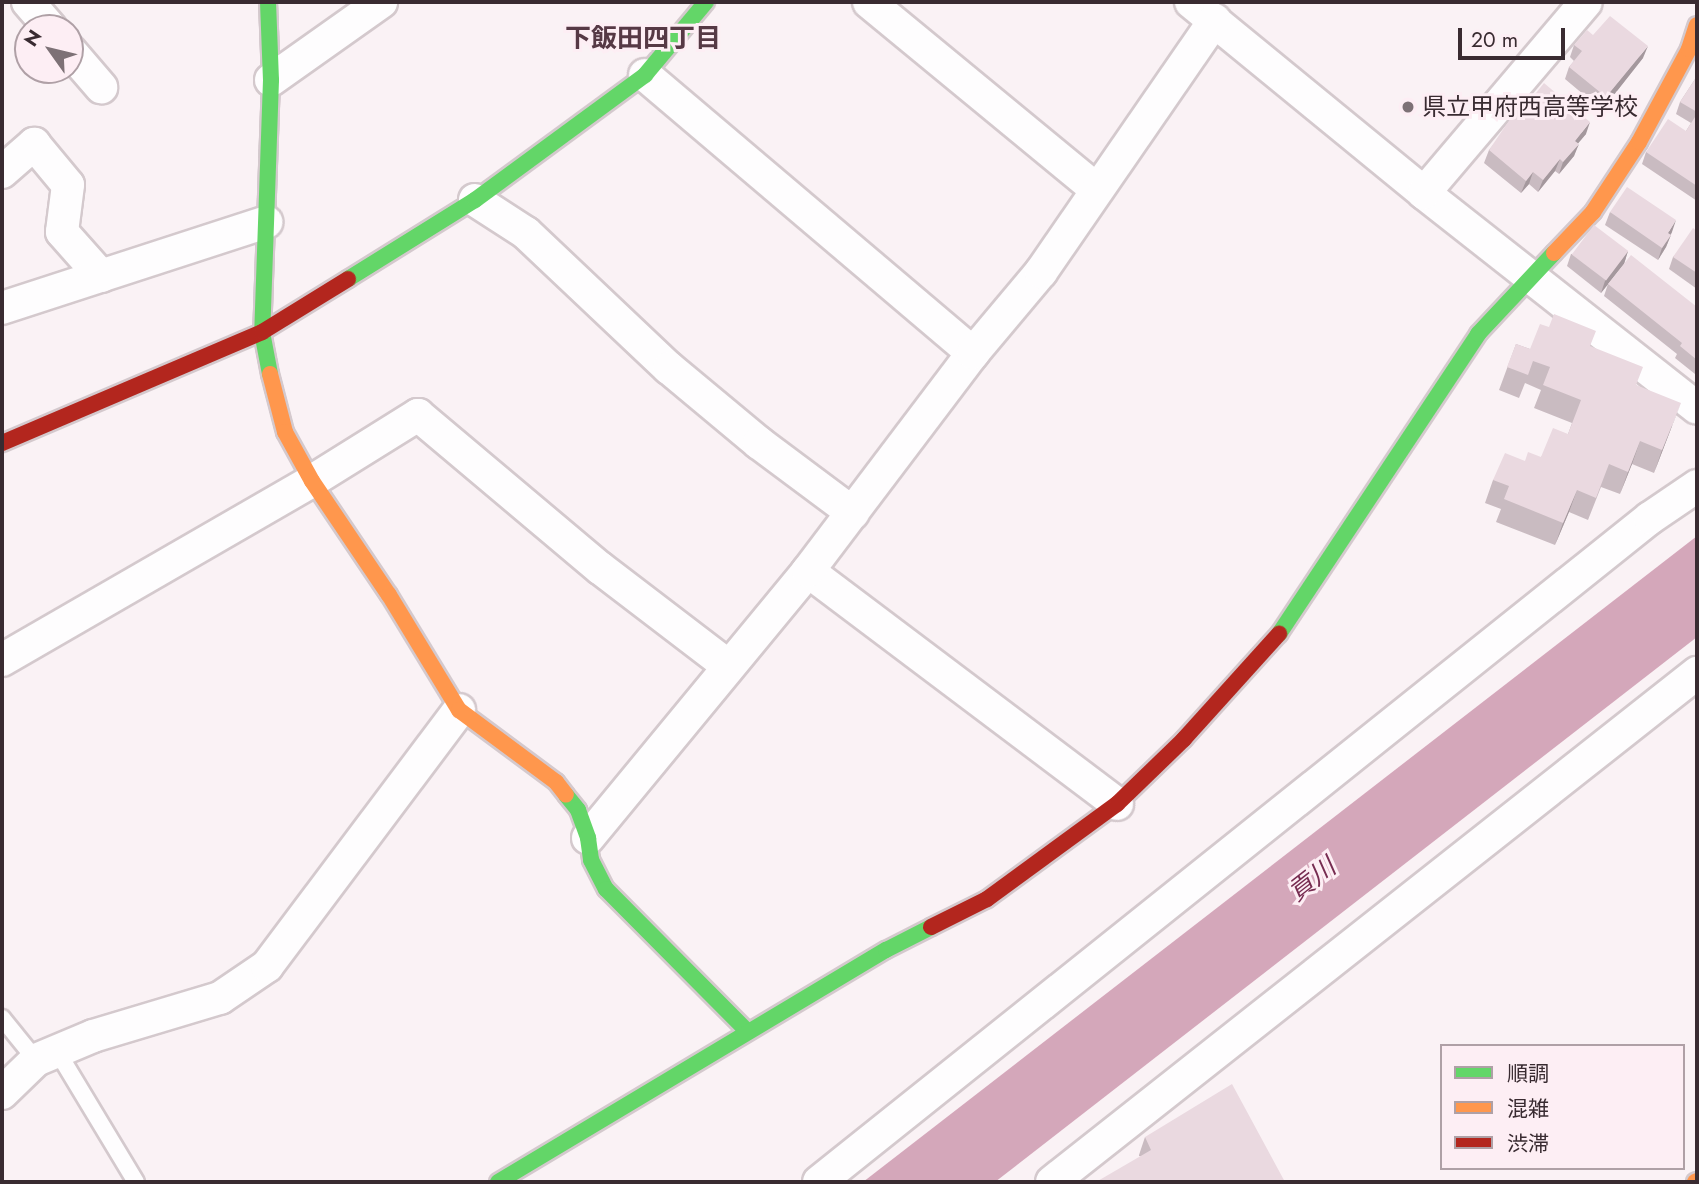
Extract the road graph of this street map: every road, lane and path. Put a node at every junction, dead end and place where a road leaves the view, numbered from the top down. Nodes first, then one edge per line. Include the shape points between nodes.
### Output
1 (268, 2) edge
2 (381, 2) edge
3 (706, 2) edge
4 (869, 2) edge
5 (1586, 2) edge
6 (1203, 11) edge
7 (1697, 25) edge
8 (84, 67) edge
9 (645, 75) junction
10 (271, 80) junction
11 (101, 87) dead end
12 (2, 172) edge
13 (1096, 189) junction
14 (1424, 193) junction
15 (475, 200) junction
16 (266, 222) junction
17 (100, 276) junction
18 (1532, 277) junction
19 (2, 308) edge
20 (262, 332) junction
21 (973, 353) junction
22 (1697, 408) edge
23 (2, 443) edge
24 (312, 481) junction
25 (1697, 486) edge
26 (853, 513) junction
27 (808, 571) junction
28 (2, 660) edge
29 (728, 666) junction
30 (1697, 673) edge
31 (459, 710) junction
32 (1117, 804) junction
33 (588, 838) junction
34 (2, 1018) edge
35 (747, 1031) junction
36 (47, 1056) junction
37 (2, 1093) edge
38 (136, 1182) edge
39 (498, 1182) edge
40 (819, 1182) edge
41 (1052, 1182) edge

1 - 10 street
2 - 10 street
3 - 9 street
4 - 13 street
5 - 14 street
6 - 13 street
6 - 14 street
7 - 18 street via 1639,142 1593,212
8 - 11 street
9 - 15 street
9 - 21 street
10 - 16 street
12 - 17 street via 34,144 68,185 62,232
13 - 21 street via 1041,272
14 - 18 street
15 - 20 street
15 - 26 street via 526,233 669,368 758,443
16 - 17 street
16 - 20 street
17 - 19 street
18 - 22 street
18 - 32 street via 1478,334 1271,645
20 - 23 street
20 - 24 street via 285,432
21 - 26 street
24 - 28 street
24 - 29 street via 418,415 600,568
24 - 31 street
25 - 40 street via 1639,527
26 - 27 street
27 - 29 street
27 - 32 street
29 - 33 street
30 - 41 street
31 - 33 street via 556,782 578,810
31 - 36 street via 267,966 220,998 93,1036
32 - 35 street via 987,899 886,950
33 - 35 street via 591,860 606,889
34 - 36 lane
35 - 39 street
36 - 37 street
36 - 38 lane

